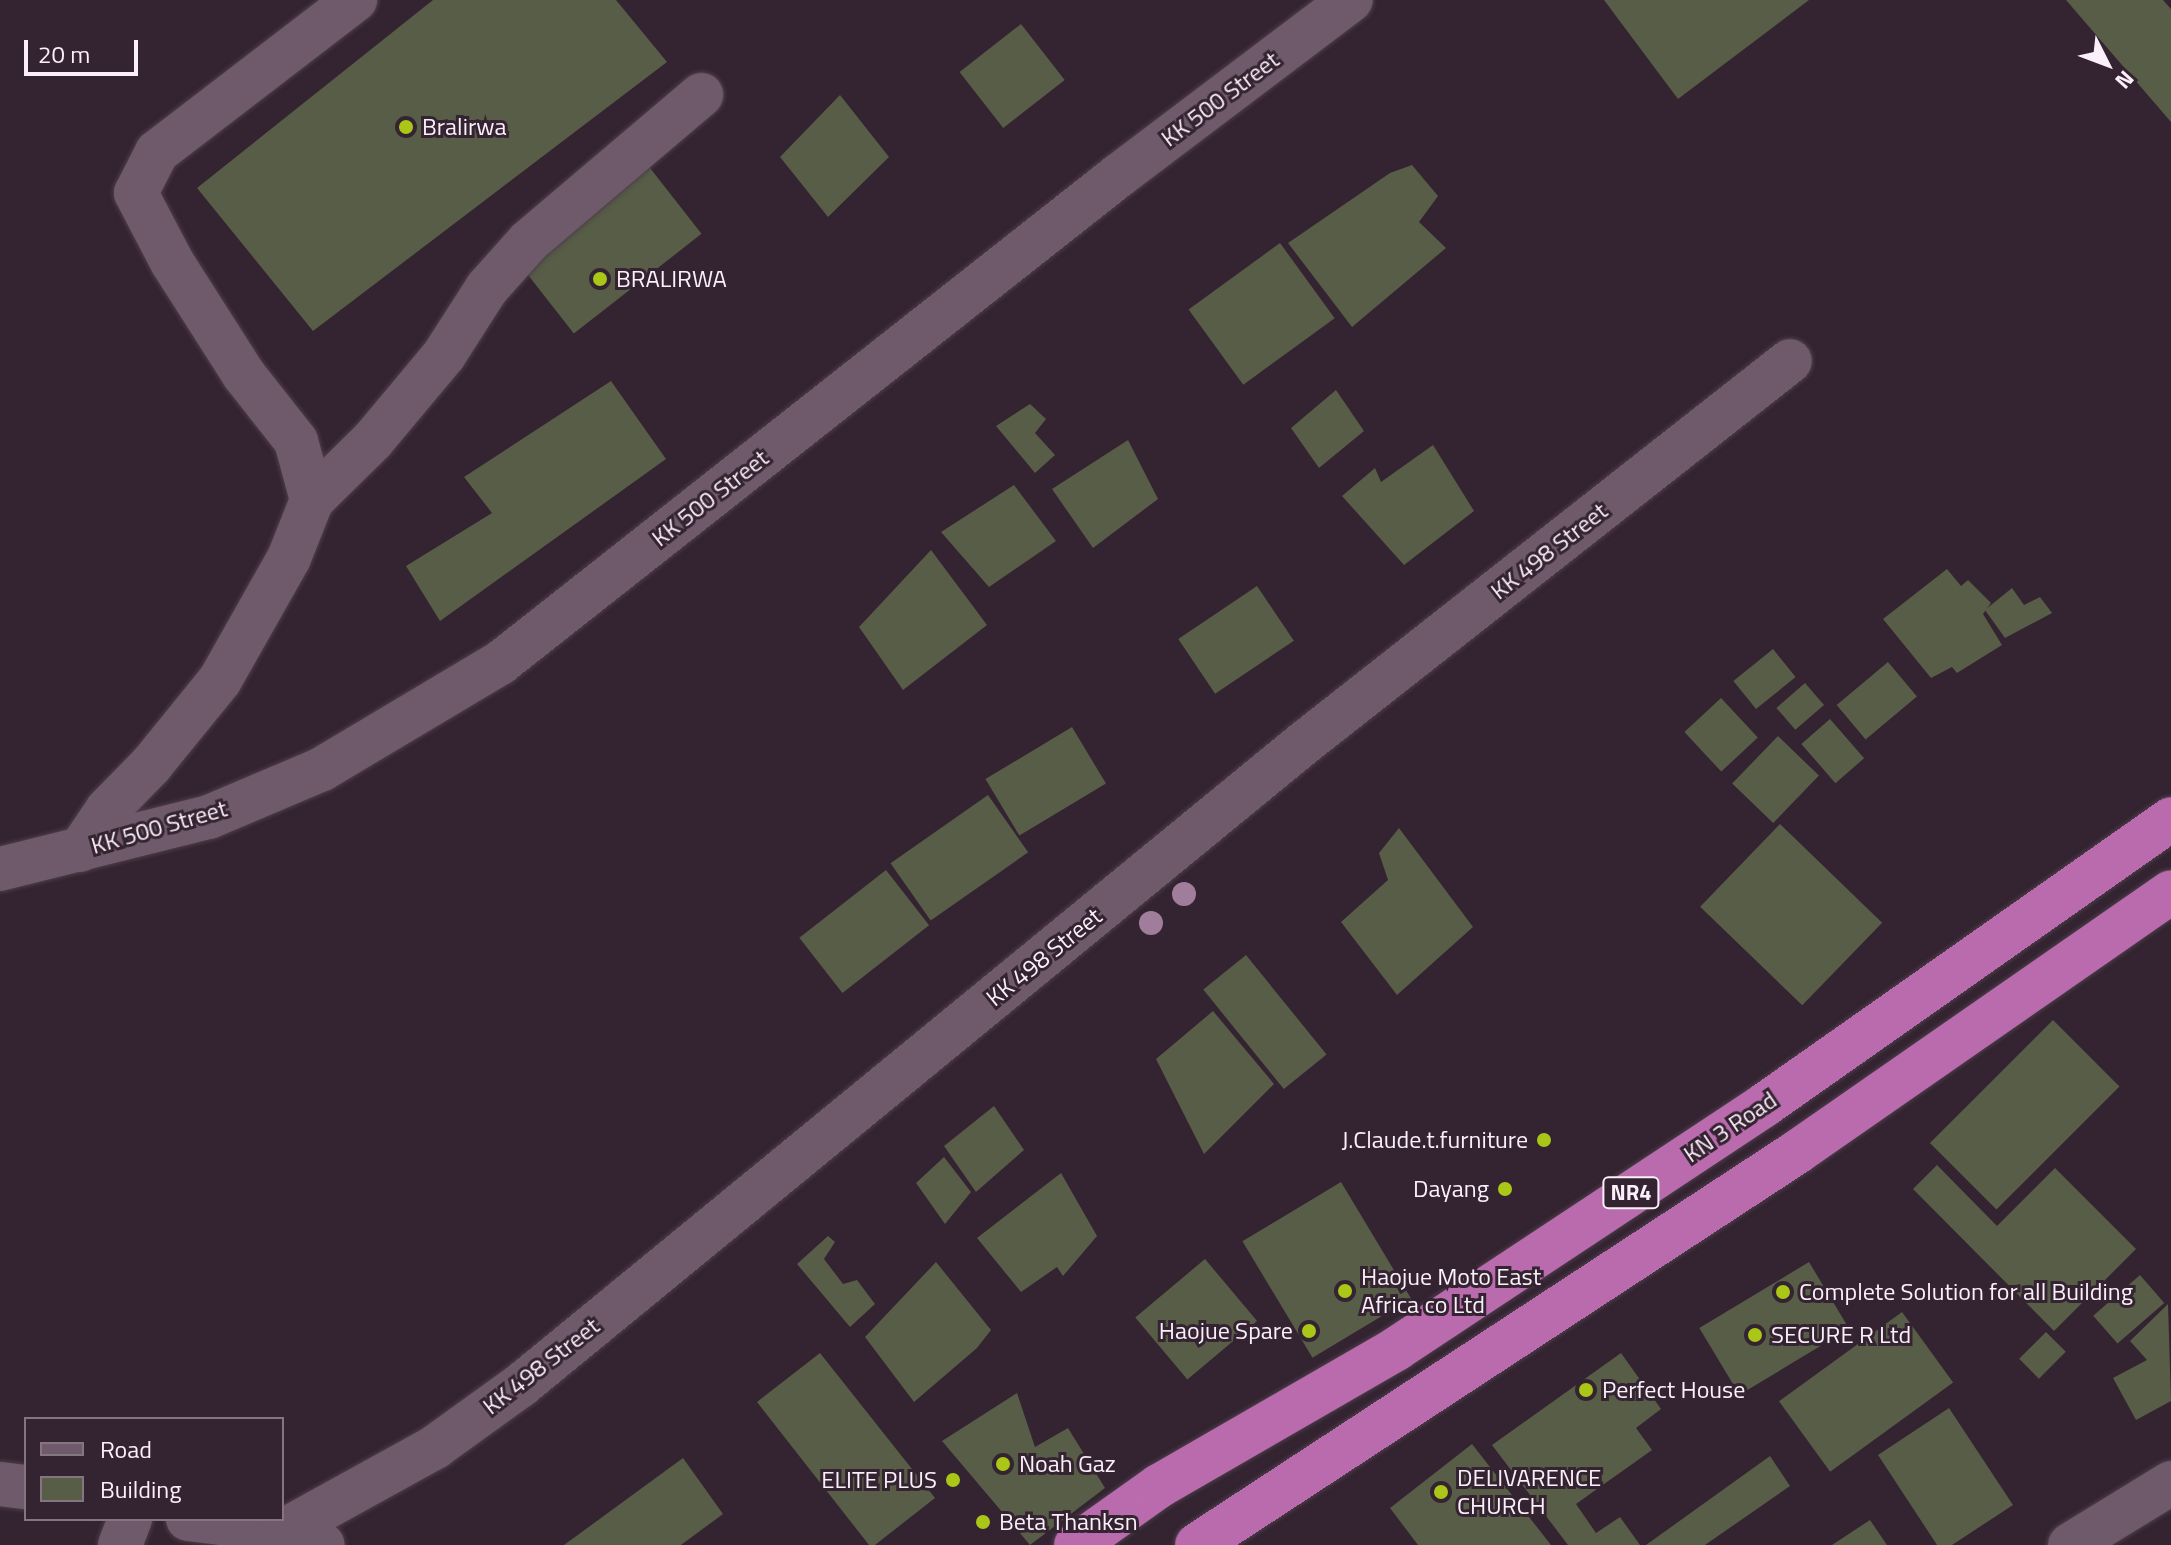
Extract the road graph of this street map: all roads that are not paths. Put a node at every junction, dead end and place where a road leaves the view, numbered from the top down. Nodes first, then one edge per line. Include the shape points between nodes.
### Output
1 (355, 0) edge
2 (1351, 0) edge
3 (701, 95) dead end
4 (1790, 361) dead end
5 (312, 500) junction
6 (2171, 819) edge
7 (80, 850) junction
8 (0, 869) edge
9 (2171, 892) edge
10 (2171, 1483) edge
11 (0, 1484) edge
12 (24, 1487) edge
13 (129, 1521) edge
14 (204, 1521) edge
15 (283, 1531) junction
16 (120, 1545) edge
17 (323, 1545) edge
18 (1076, 1545) edge
19 (1197, 1545) edge
20 (2070, 1545) edge

1 - 5 street via 157,152 136,193 172,262 244,375 296,441
2 - 7 street, KK 500 Street via 1118,176 500,663 322,769 209,817
3 - 5 street via 529,241 487,288 444,355 403,404
4 - 15 street, KK 498 Street via 1304,743 521,1385 435,1447
5 - 7 street via 289,558 220,680 107,810
6 - 18 highway, KN 3 Road / NR4 via 1736,1123 1396,1349 1159,1486
7 - 8 street, KK 500 Street
9 - 19 highway, NR4 via 1797,1152
10 - 20 street
11 - 12 street
13 - 16 street
14 - 15 street
15 - 17 street

